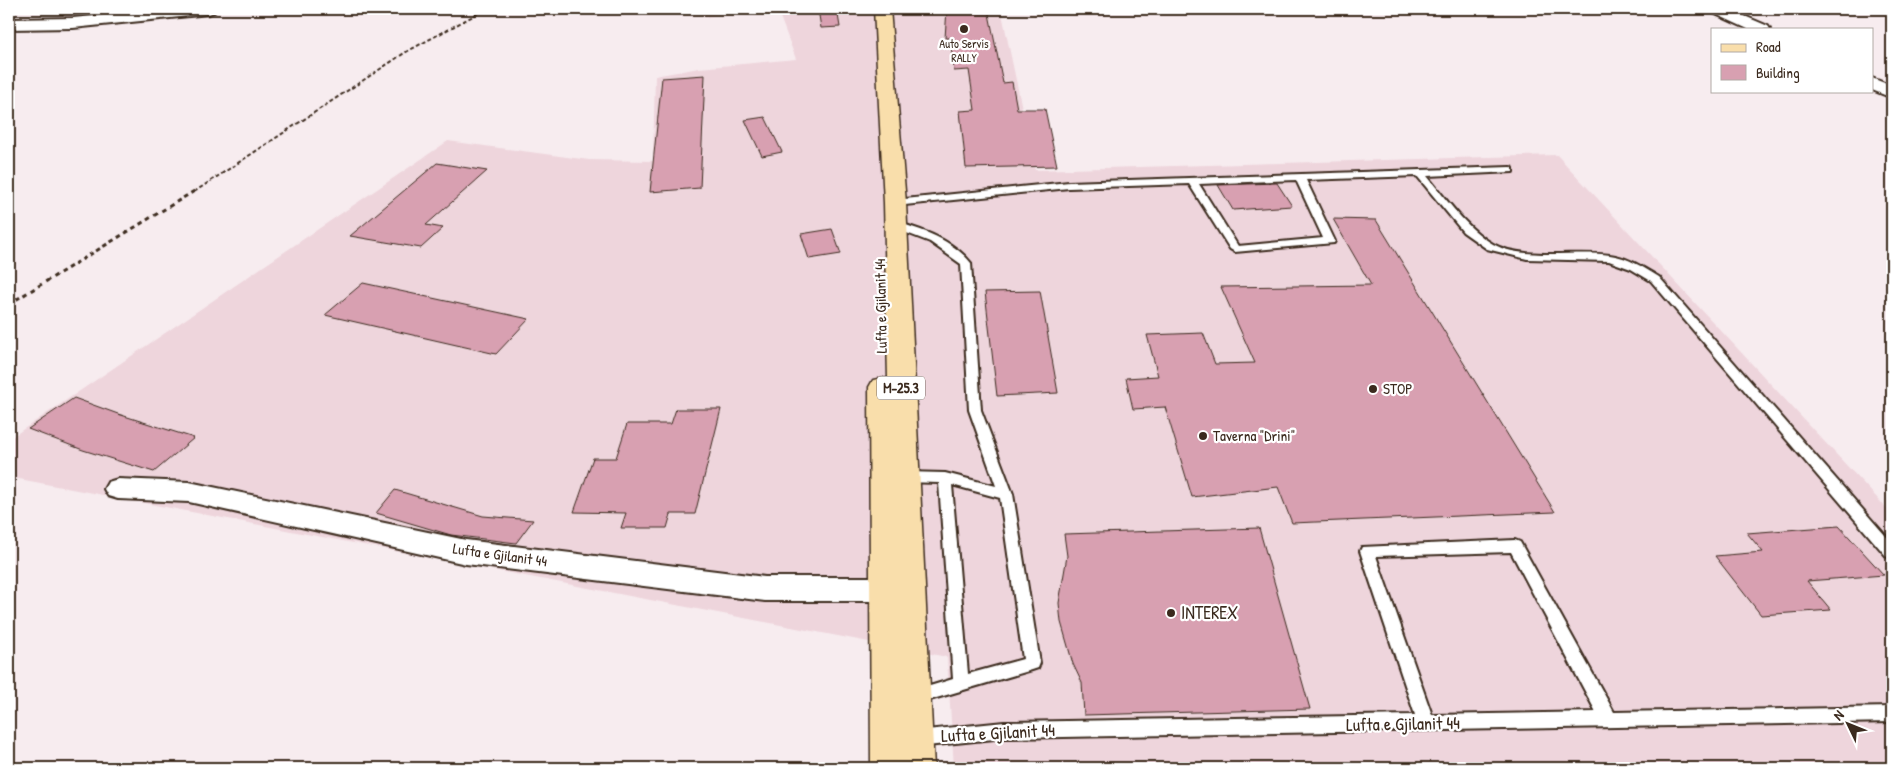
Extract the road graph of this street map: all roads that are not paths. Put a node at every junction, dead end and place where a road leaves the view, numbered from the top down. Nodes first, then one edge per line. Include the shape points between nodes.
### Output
1 (209, 9) edge
2 (872, 9) edge
3 (882, 9) edge
4 (1716, 9) edge
5 (9, 24) edge
6 (1760, 28) edge
7 (1874, 84) edge
8 (1892, 93) edge
9 (1510, 170) dead end
10 (1420, 172) junction
11 (1299, 176) junction
12 (1192, 180) junction
13 (895, 214) junction
14 (905, 477) junction
15 (945, 478) junction
16 (118, 489) dead end
17 (1006, 494) junction
18 (1892, 553) edge
19 (887, 589) junction
20 (961, 684) junction
21 (913, 698) junction
22 (1892, 715) edge
23 (1609, 720) junction
24 (1426, 723) junction
25 (914, 739) junction
26 (890, 768) edge
27 (915, 768) edge

1 - 5 street via 73,23
2 - 19 main road, Lufta e Gjilanit 44 / M-25.3 via 876,54
3 - 13 main road, M-25.3
4 - 6 street
7 - 8 street
9 - 10 lane
10 - 11 lane
10 - 18 lane via 1467,230 1491,247 1527,256 1610,258 1655,279
11 - 12 lane
11 - 12 lane via 1330,241 1235,249
12 - 13 lane via 1069,185
13 - 14 main road, M-25.3
13 - 17 lane via 908,229 954,251 966,264 975,410
14 - 15 lane
14 - 21 main road, M-25.3
15 - 17 lane
15 - 20 lane
16 - 19 street, Lufta e Gjilanit 44 via 189,492 476,553 765,589
17 - 20 lane via 1032,664
19 - 26 main road, Lufta e Gjilanit 44 / M-25.3
20 - 21 lane
21 - 25 main road, M-25.3
22 - 23 lane, Lufta e Gjilanit 44
23 - 24 lane, Lufta e Gjilanit 44
23 - 24 lane via 1514,546 1367,551
24 - 25 lane, Lufta e Gjilanit 44 via 1004,730
25 - 27 main road, M-25.3

